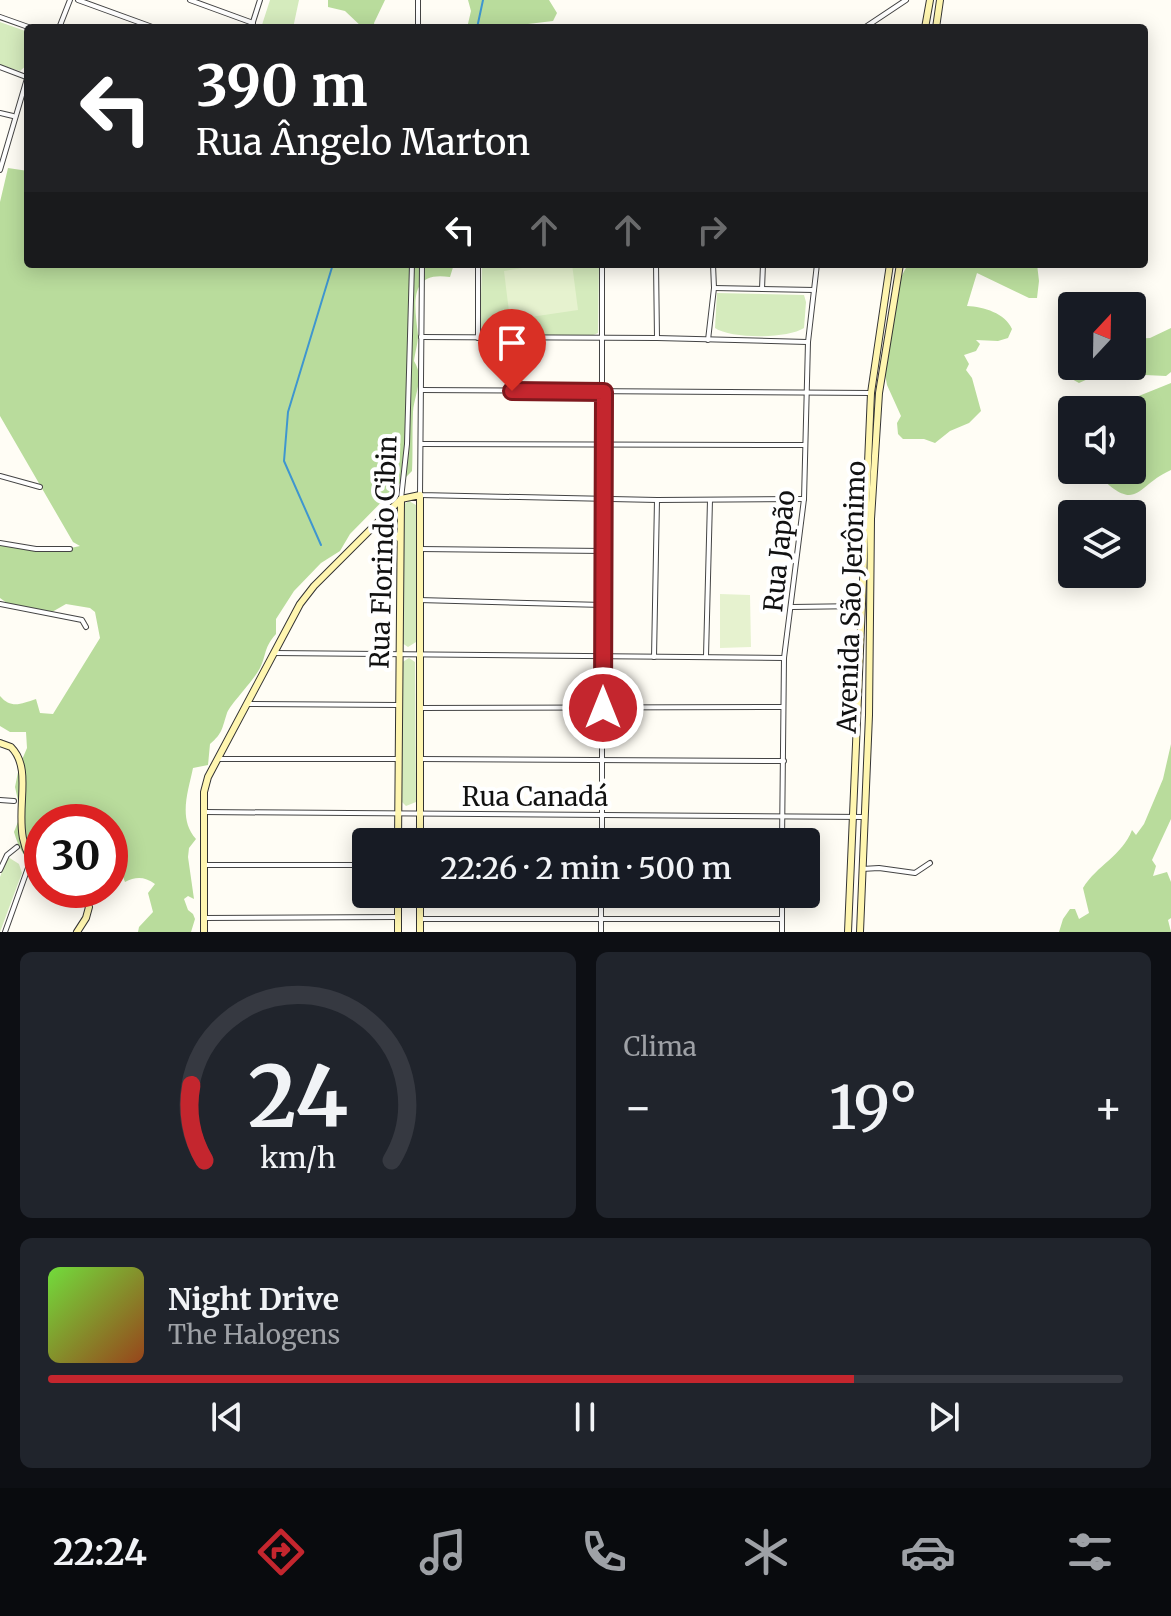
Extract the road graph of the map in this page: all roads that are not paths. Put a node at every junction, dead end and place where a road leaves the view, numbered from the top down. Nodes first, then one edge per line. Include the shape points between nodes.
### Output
1 (70, 0) edge
2 (78, 0) edge
3 (190, 0) edge
4 (260, 0) edge
5 (418, 0) edge
6 (906, 0) edge
7 (932, 1) edge
8 (0, 17) edge
9 (61, 24) edge
10 (144, 24) edge
11 (250, 24) edge
12 (252, 24) edge
13 (418, 24) edge
14 (870, 24) edge
15 (926, 24) edge
16 (936, 24) edge
17 (24, 26) edge
18 (0, 67) edge
19 (24, 76) edge
20 (24, 86) edge
21 (0, 113) edge
22 (14, 116) junction
23 (2, 156) edge
24 (0, 170) edge
25 (412, 268) edge
26 (422, 268) edge
27 (478, 268) edge
28 (602, 268) edge
29 (656, 268) edge
30 (713, 268) edge
31 (763, 268) edge
32 (817, 268) edge
33 (889, 268) edge
34 (900, 268) edge
35 (899, 273) junction
36 (714, 288) junction
37 (762, 289) junction
38 (814, 290) junction
39 (421, 337) junction
40 (478, 338) junction
41 (604, 338) junction
42 (657, 338) junction
43 (708, 340) junction
44 (808, 342) junction
45 (421, 390) junction
46 (604, 392) junction
47 (875, 393) junction
48 (807, 394) junction
49 (421, 444) junction
50 (804, 445) junction
51 (604, 446) junction
52 (0, 476) edge
53 (40, 487) dead end
54 (420, 495) junction
55 (401, 499) junction
56 (604, 499) junction
57 (804, 499) junction
58 (657, 500) junction
59 (710, 500) junction
60 (372, 528) junction
61 (399, 538) junction
62 (0, 543) edge
63 (70, 549) dead end
64 (420, 549) junction
65 (604, 551) junction
66 (419, 600) junction
67 (0, 604) edge
68 (603, 605) junction
69 (860, 605) junction
70 (870, 606) junction
71 (792, 607) junction
72 (86, 627) dead end
73 (272, 653) junction
74 (399, 653) junction
75 (419, 654) junction
76 (603, 656) junction
77 (706, 656) junction
78 (654, 657) junction
79 (784, 658) junction
80 (245, 704) junction
81 (399, 705) junction
82 (782, 707) junction
83 (419, 708) junction
84 (603, 708) junction
85 (0, 743) edge
86 (216, 759) junction
87 (399, 759) junction
88 (420, 759) junction
89 (784, 761) junction
90 (602, 762) junction
91 (0, 800) edge
92 (14, 801) junction
93 (205, 812) junction
94 (398, 812) junction
95 (420, 813) junction
96 (602, 814) junction
97 (782, 816) junction
98 (852, 817) junction
99 (864, 817) junction
100 (398, 828) edge
101 (420, 828) edge
102 (602, 828) edge
103 (782, 828) edge
104 (13, 829) dead end
105 (14, 839) dead end
106 (17, 847) junction
107 (24, 858) edge
108 (930, 863) dead end
109 (205, 865) junction
110 (352, 865) edge
111 (862, 869) junction
112 (0, 870) edge
113 (24, 879) edge
114 (89, 908) edge
115 (398, 908) edge
116 (420, 908) edge
117 (601, 908) edge
118 (782, 908) edge
119 (398, 917) junction
120 (204, 918) junction
121 (420, 919) junction
122 (782, 919) junction
123 (601, 920) junction
124 (5, 932) edge
125 (77, 932) edge
126 (204, 932) edge
127 (398, 932) edge
128 (420, 932) edge
129 (601, 932) edge
130 (782, 932) edge
131 (848, 932) edge
132 (860, 932) edge

1 - 9 street
2 - 10 street
3 - 11 street
4 - 12 street
5 - 13 street
6 - 14 street
7 - 15 street
7 - 16 street
8 - 17 street
18 - 19 street
20 - 22 street
21 - 22 street
22 - 23 street
23 - 24 street
25 - 55 street, Rua Florindo Cibin
26 - 39 street, Rua Florindo Cibin
27 - 40 street
28 - 41 street
29 - 42 street
30 - 36 street
31 - 37 street
32 - 38 street, Rua Japão
33 - 35 street
33 - 47 street, Avenida São Jerônimo
34 - 35 street, Avenida São Jerônimo
35 - 47 street, Avenida São Jerônimo
36 - 37 street
36 - 43 street
37 - 38 street
38 - 44 street, Rua Japão
39 - 40 street
39 - 45 street, Rua Florindo Cibin
40 - 41 street
41 - 42 street
41 - 46 street
42 - 43 street
43 - 44 street
44 - 48 street, Rua Japão
45 - 46 street
45 - 49 street, Rua Florindo Cibin
46 - 48 street
46 - 51 street
47 - 48 street
47 - 69 street, Avenida São Jerônimo
47 - 70 street, Avenida São Jerônimo
48 - 50 street, Rua Japão
49 - 51 street
49 - 54 street, Rua Florindo Cibin
50 - 51 street
50 - 57 street, Rua Japão
51 - 56 street
52 - 53 street
54 - 55 street
54 - 56 street
54 - 64 street, Rua Florindo Cibin
55 - 60 street
55 - 61 street, Rua Florindo Cibin
56 - 58 street
56 - 65 street
57 - 59 street
57 - 71 street, Rua Japão
58 - 59 street
58 - 78 street
59 - 77 street
60 - 61 street via 387,527
60 - 73 street via 314,586
61 - 74 street, Rua Florindo Cibin
62 - 63 street
64 - 65 street
64 - 66 street, Rua Florindo Cibin
65 - 68 street
66 - 68 street
66 - 75 street, Rua Florindo Cibin
67 - 72 street via 82,620
68 - 76 street
69 - 70 street
69 - 71 street
69 - 98 street, Avenida São Jerônimo
70 - 99 street, Avenida São Jerônimo
71 - 79 street, Rua Japão
73 - 74 street
73 - 80 street
74 - 75 street
74 - 81 street, Rua Florindo Cibin
75 - 76 street
75 - 83 street, Rua Florindo Cibin
76 - 78 street
76 - 84 street
77 - 78 street
77 - 79 street
79 - 82 street, Rua Japão
80 - 81 street
80 - 86 street
81 - 87 street, Rua Florindo Cibin
82 - 84 street
82 - 89 street, Rua Japão
83 - 84 street
83 - 88 street, Rua Florindo Cibin
84 - 90 street
85 - 92 street via 15,751 20,762
86 - 87 street
86 - 93 street via 204,792
87 - 94 street, Rua Florindo Cibin
88 - 90 street
88 - 95 street, Rua Florindo Cibin
89 - 90 street
89 - 97 street, Rua Japão
90 - 96 street
91 - 92 street
92 - 104 street
93 - 94 street, Rua Canadá
93 - 109 street
94 - 95 street, Rua Canadá
94 - 100 street, Rua Florindo Cibin
95 - 96 street, Rua Canadá
95 - 101 street, Rua Florindo Cibin
96 - 97 street, Rua Canadá
96 - 102 street
97 - 98 street, Rua Canadá
97 - 103 street, Rua Japão
98 - 99 street, Rua Canadá
98 - 131 street, Avenida São Jerônimo
99 - 111 street, Avenida São Jerônimo
105 - 106 street
106 - 107 street
106 - 112 street
108 - 111 street via 915,873
109 - 110 street
109 - 120 street
111 - 132 street, Avenida São Jerônimo
113 - 124 street
114 - 125 street
115 - 119 street
116 - 121 street
117 - 123 street
118 - 122 street
119 - 120 street
119 - 127 street
120 - 126 street
121 - 123 street
121 - 128 street
122 - 123 street
122 - 130 street
123 - 129 street

